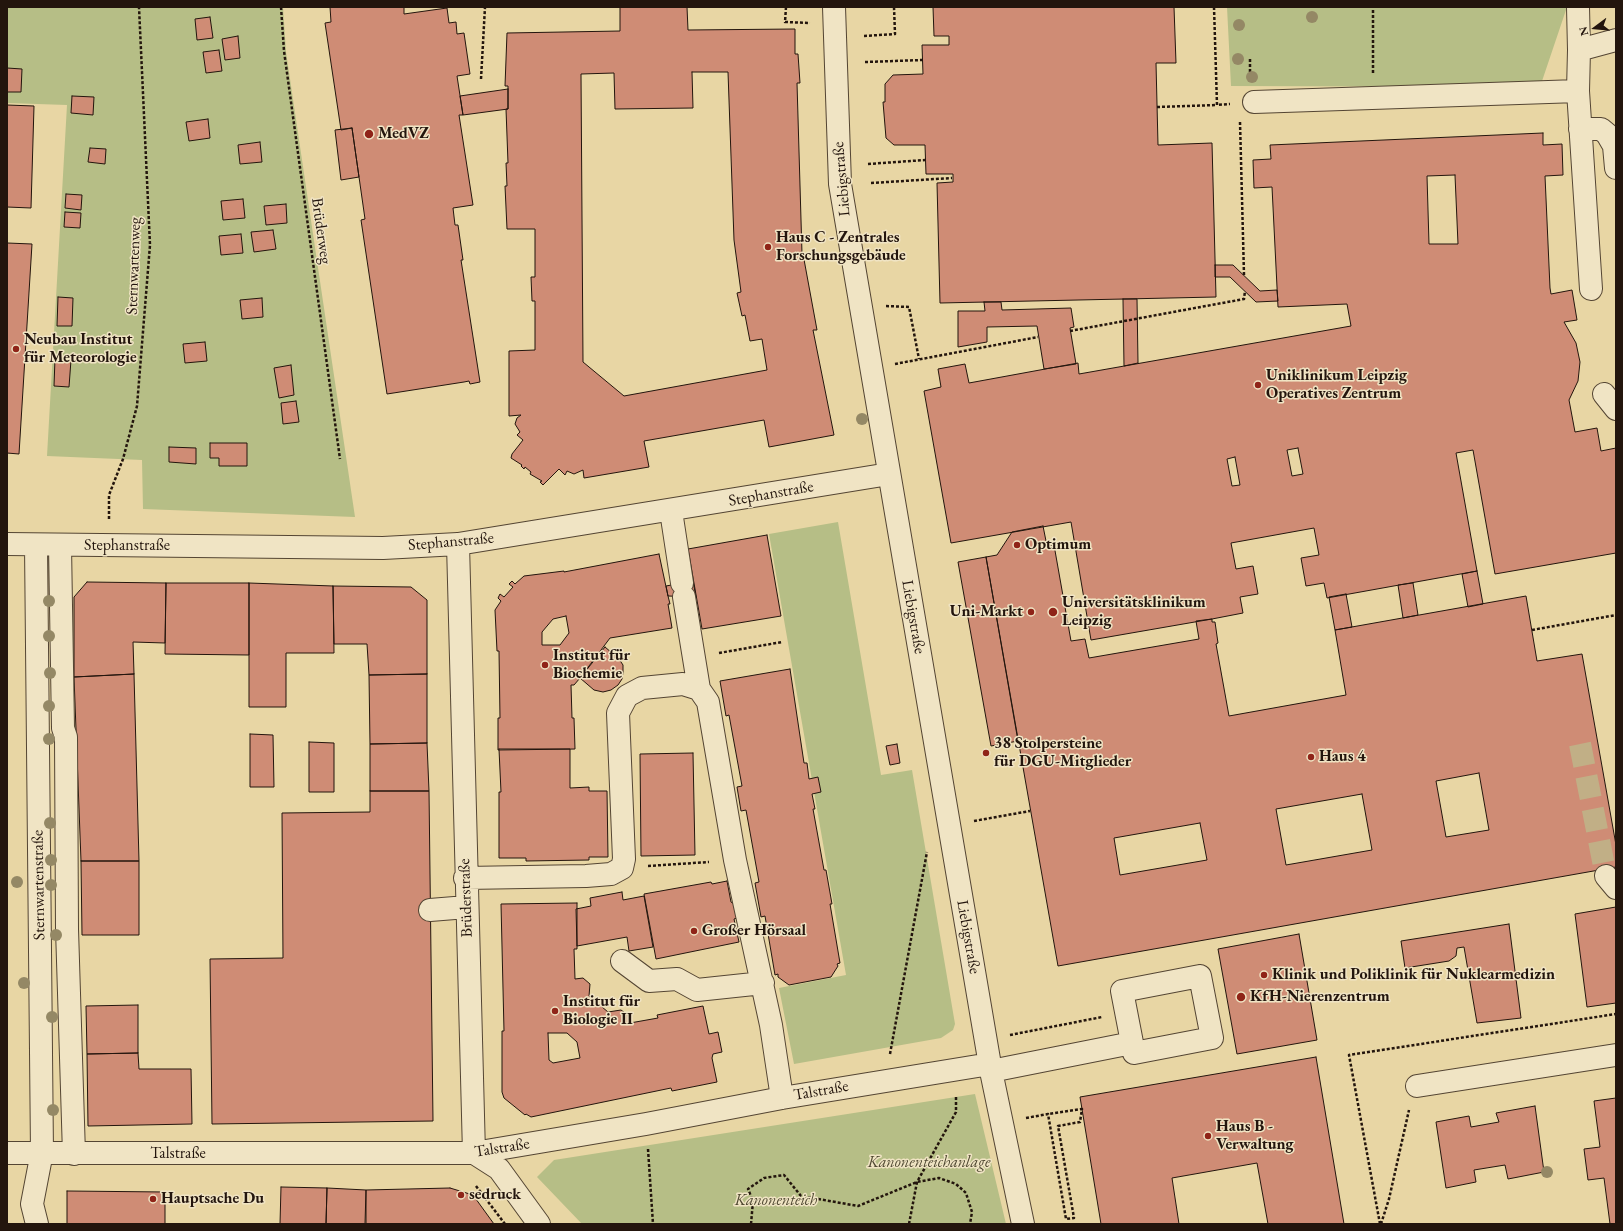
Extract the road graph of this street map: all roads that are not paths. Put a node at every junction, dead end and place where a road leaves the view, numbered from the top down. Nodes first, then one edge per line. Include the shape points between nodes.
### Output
1 (834, 7) edge
2 (1578, 7) edge
3 (1616, 40) edge
4 (1579, 50) junction
5 (1578, 91) junction
6 (1247, 103) road end
7 (1580, 129) junction
8 (1616, 168) edge
9 (1591, 289) dead end
10 (889, 474) junction
11 (671, 511) junction
12 (7, 544) edge
13 (458, 544) junction
14 (36, 545) junction
15 (60, 545) junction
16 (699, 689) junction
17 (466, 878) junction
18 (467, 907) junction
19 (430, 910) dead end
20 (622, 961) dead end
21 (763, 984) junction
22 (1132, 1043) junction
23 (1616, 1056) edge
24 (991, 1068) junction
25 (1417, 1086) road end
26 (782, 1098) junction
27 (42, 1152) junction
28 (7, 1153) edge
29 (474, 1153) junction
30 (74, 1154) junction
31 (37, 1224) edge
32 (539, 1224) edge
33 (1023, 1224) edge

1 - 10 street, Liebigstraße via 840,184
2 - 4 street
3 - 4 street
4 - 5 street
5 - 6 street
5 - 7 street
7 - 8 street via 1601,129 1607,134 1614,146
7 - 9 street
10 - 11 street, Stephanstraße
10 - 24 street, Liebigstraße
11 - 13 street, Stephanstraße
11 - 16 street
12 - 14 street, Stephanstraße
13 - 15 street, Stephanstraße via 383,548
13 - 17 street, Brüderstraße
14 - 15 street, Stephanstraße
14 - 27 street, Sternwartenstraße
15 - 30 street, Sternwartenstraße
16 - 17 street via 683,684 642,688 627,696 618,713 624,859 622,868 610,874 586,876
16 - 21 street via 708,702 736,860
17 - 18 street, Brüderstraße
18 - 19 street
18 - 29 street, Brüderstraße
20 - 21 street via 649,981 677,979 697,990
21 - 26 street
22 - 22 street via 1134,1054 1212,1038 1200,976 1122,991
22 - 24 street, Talstraße
23 - 25 street
24 - 26 street, Talstraße via 956,1068
24 - 33 street, Liebigstraße
26 - 29 street, Talstraße
27 - 28 street, Talstraße
27 - 30 street, Talstraße
27 - 31 street, Sternwartenstraße via 32,1204
29 - 30 street, Talstraße
29 - 32 street via 499,1169

